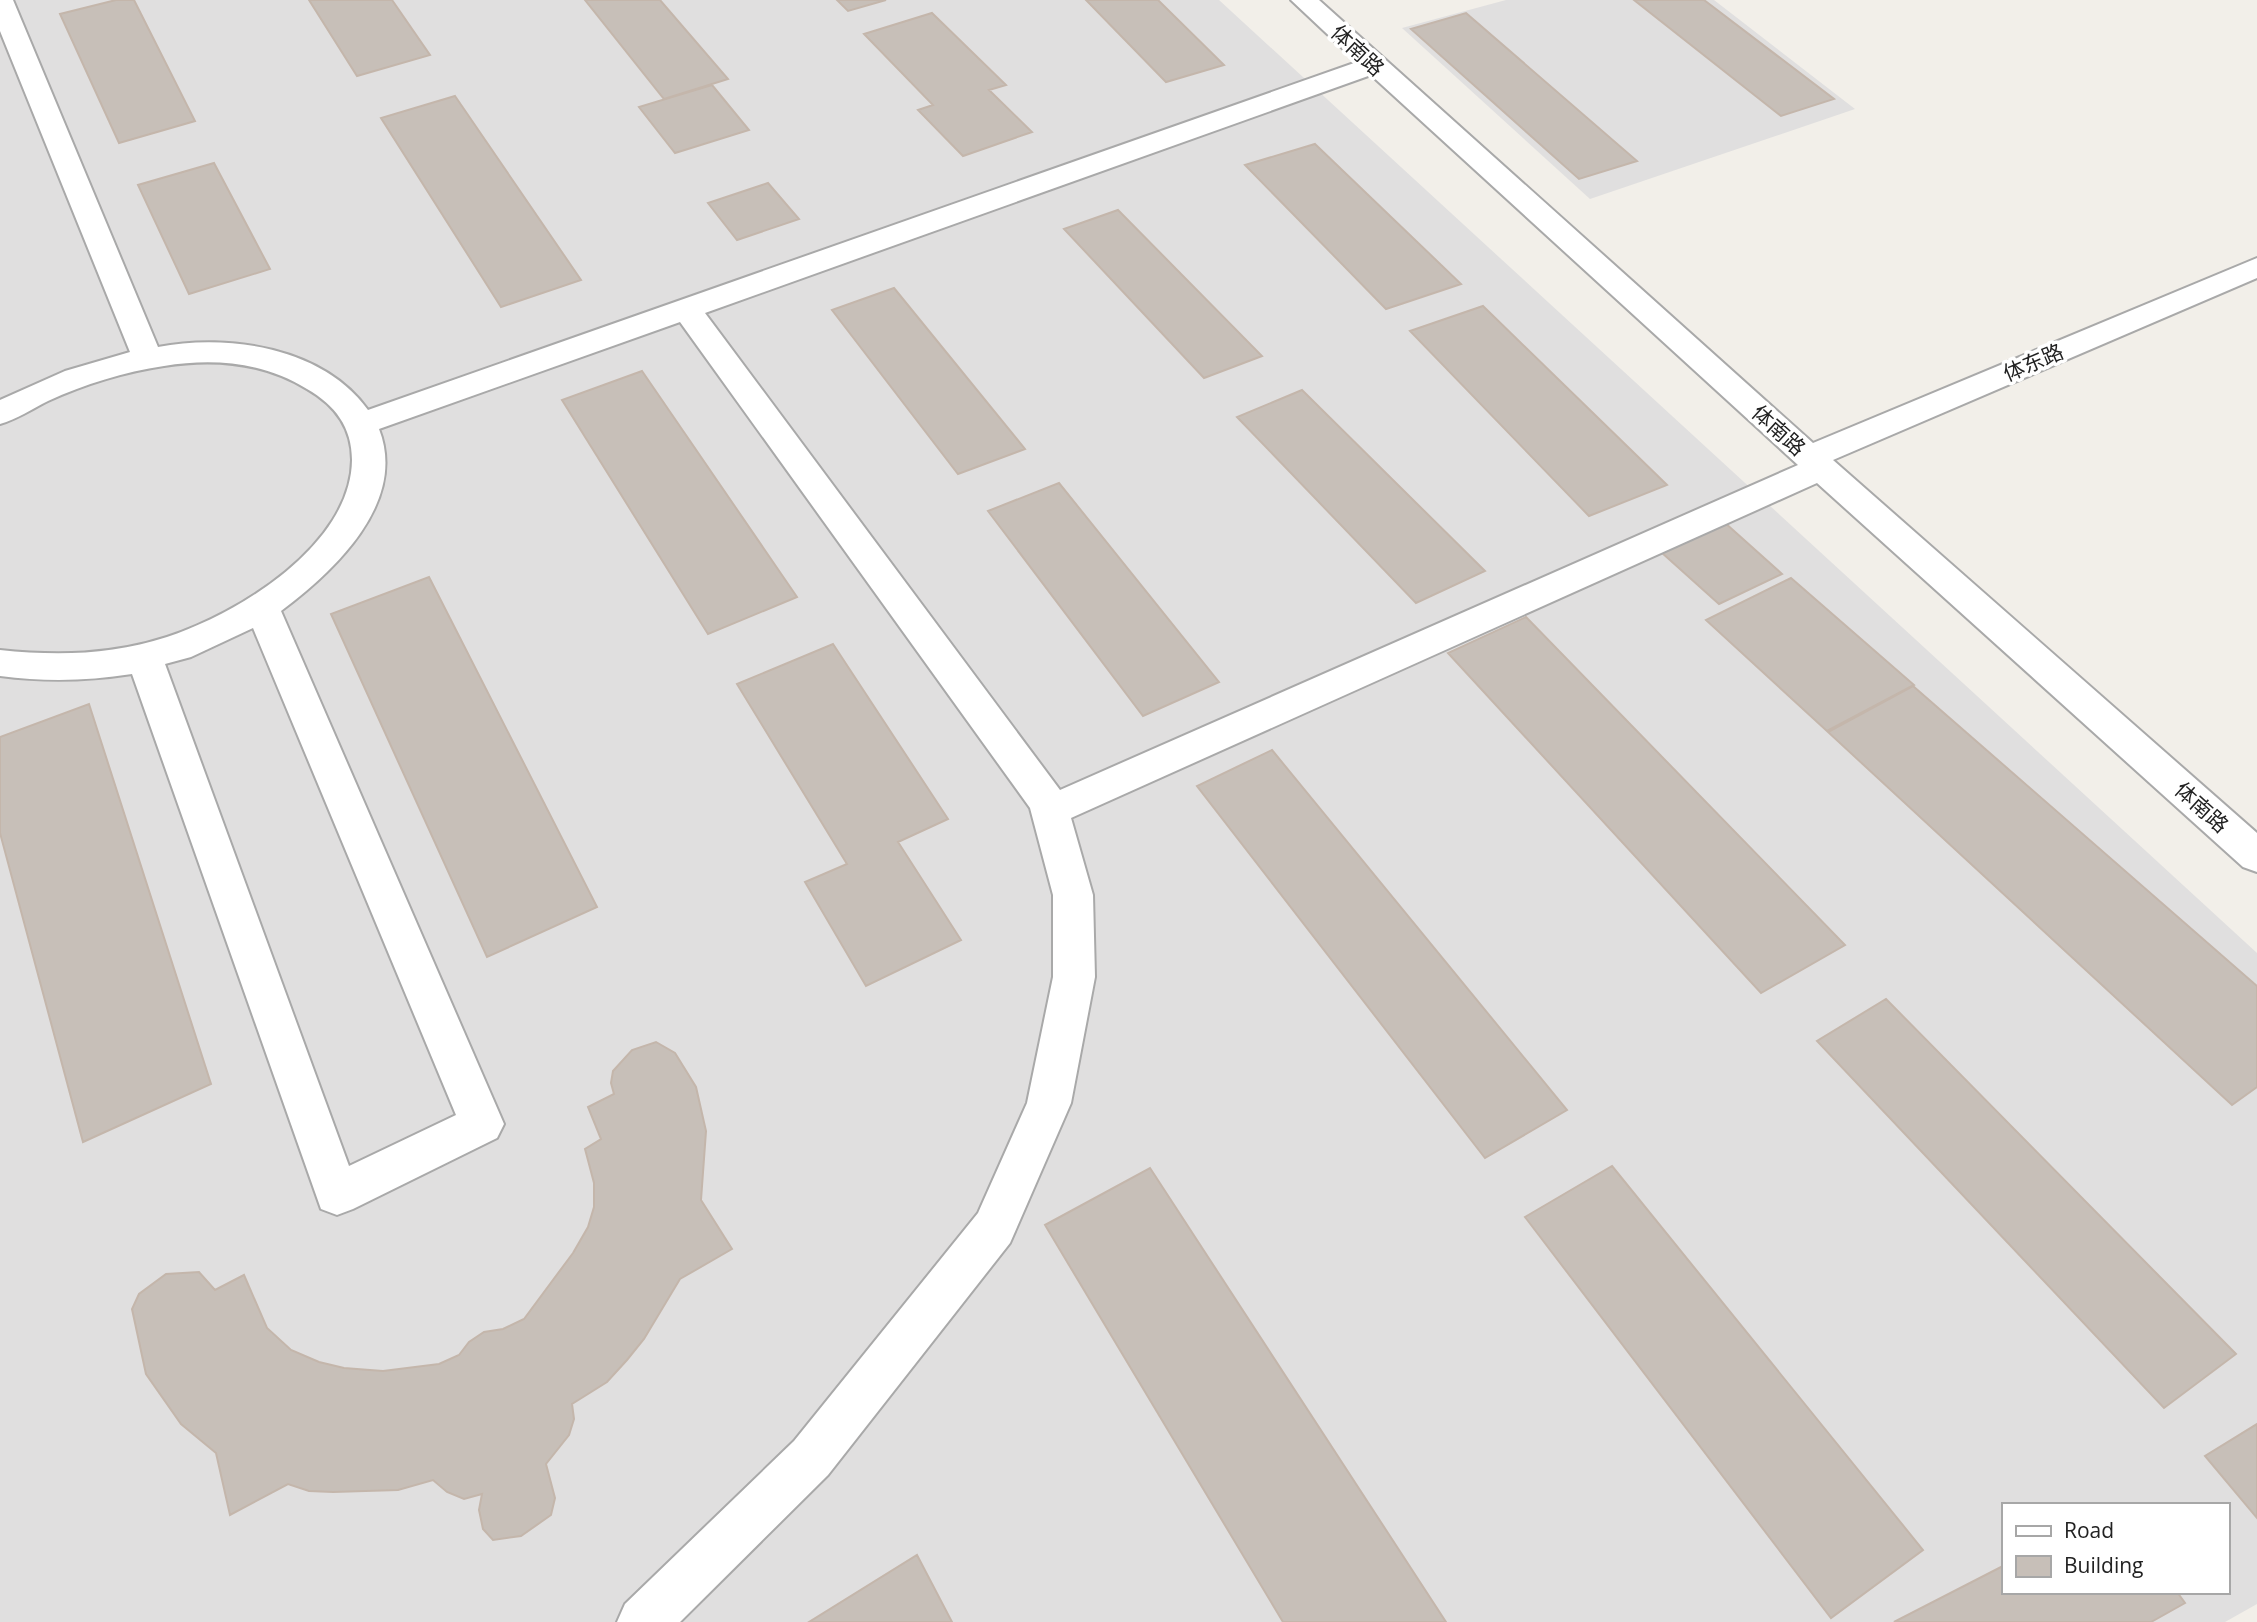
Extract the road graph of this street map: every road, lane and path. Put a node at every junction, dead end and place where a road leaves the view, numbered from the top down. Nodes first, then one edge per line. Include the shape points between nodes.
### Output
1 (1, 0) edge
2 (1304, 0) edge
3 (1374, 65) junction
4 (2257, 267) edge
5 (686, 309) junction
6 (148, 359) junction
7 (0, 414) edge
8 (361, 424) junction
9 (1815, 463) junction
10 (261, 606) junction
11 (144, 656) junction
12 (0, 663) edge
13 (1050, 811) junction
14 (2257, 856) edge
15 (643, 1622) edge

1 - 6 street
2 - 3 street, 体南路
3 - 5 street
3 - 9 street, 体南路
4 - 9 street, 体东路
5 - 8 street
5 - 13 street
6 - 7 street via 85,374
6 - 8 street via 217,354 292,367 345,401
8 - 10 street via 368,449 367,478 358,507 313,568
9 - 13 street, 体东路
9 - 14 street, 体南路
10 - 11 street via 193,641
10 - 11 street via 482,1124 337,1194
11 - 12 street via 47,668
13 - 15 street via 1073,895 1074,977 1049,1103 994,1228 811,1458

